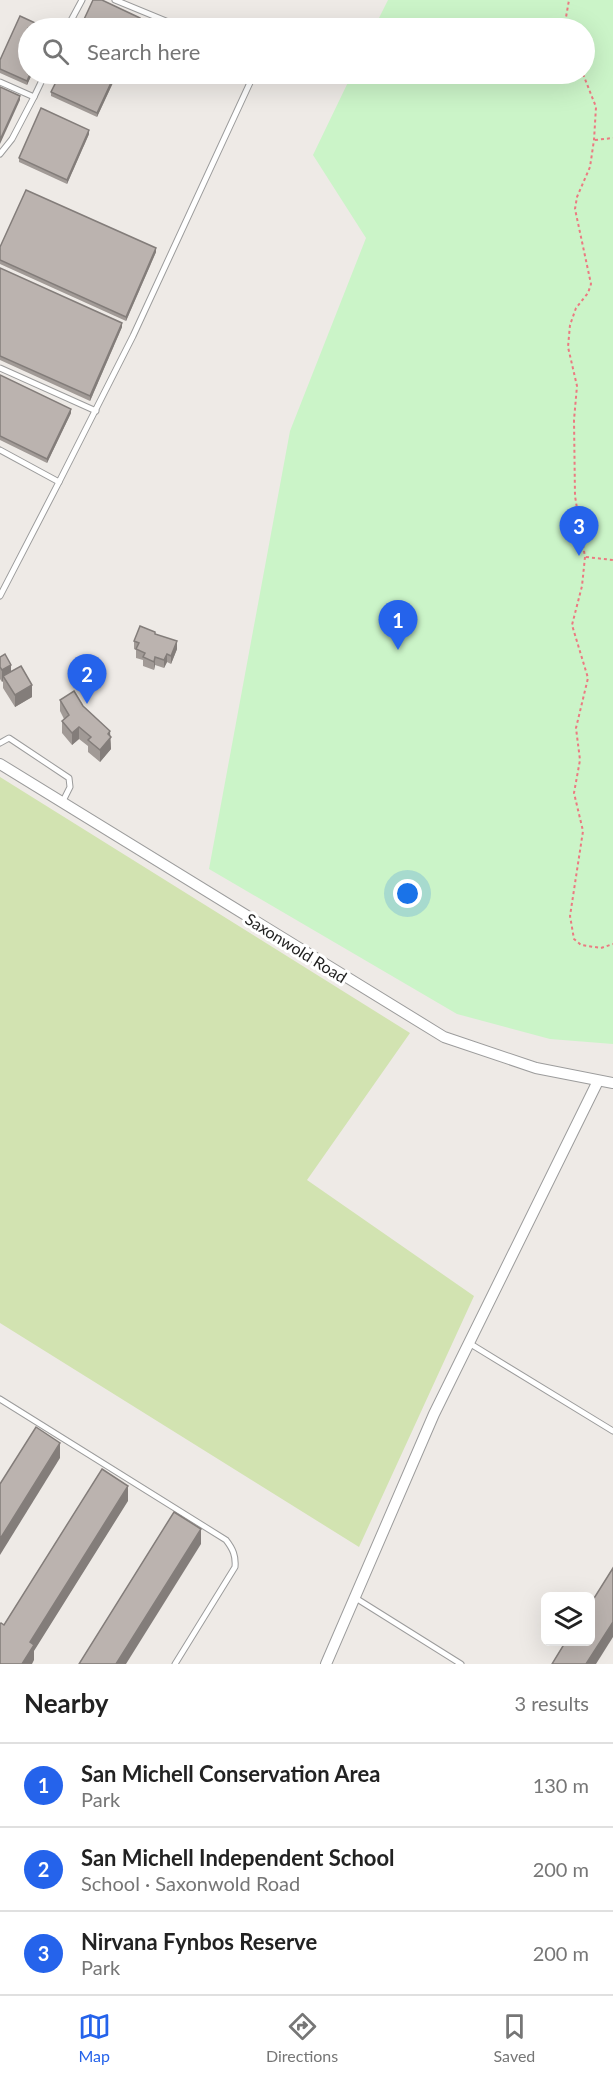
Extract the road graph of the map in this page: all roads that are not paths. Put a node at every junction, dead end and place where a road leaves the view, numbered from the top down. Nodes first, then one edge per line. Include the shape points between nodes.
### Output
1 (82, 0) edge
2 (115, 0) edge
3 (72, 18) edge
4 (159, 18) edge
5 (0, 81) edge
6 (40, 84) edge
7 (249, 84) edge
8 (34, 97) junction
9 (0, 154) edge
10 (0, 368) edge
11 (96, 411) junction
12 (0, 450) edge
13 (59, 482) junction
14 (0, 596) edge
15 (0, 743) edge
16 (0, 764) edge
17 (62, 803) junction
18 (598, 1081) junction
19 (613, 1083) edge
20 (469, 1343) junction
21 (0, 1399) edge
22 (613, 1431) edge
23 (354, 1597) junction
24 (175, 1664) edge
25 (326, 1664) edge
26 (461, 1664) edge

1 - 3 lane
2 - 4 lane
5 - 8 lane
6 - 8 lane
7 - 11 lane
8 - 9 lane
10 - 11 lane
11 - 13 lane
12 - 13 lane
13 - 14 lane
15 - 17 lane via 9,738 69,778 70,787
16 - 17 street, Saxonwold Road
17 - 18 street, Saxonwold Road via 444,1037 536,1068
18 - 19 street, Saxonwold Road
18 - 20 street
20 - 22 lane
20 - 23 street
21 - 24 lane via 230,1546 235,1567
23 - 25 street
23 - 26 lane

